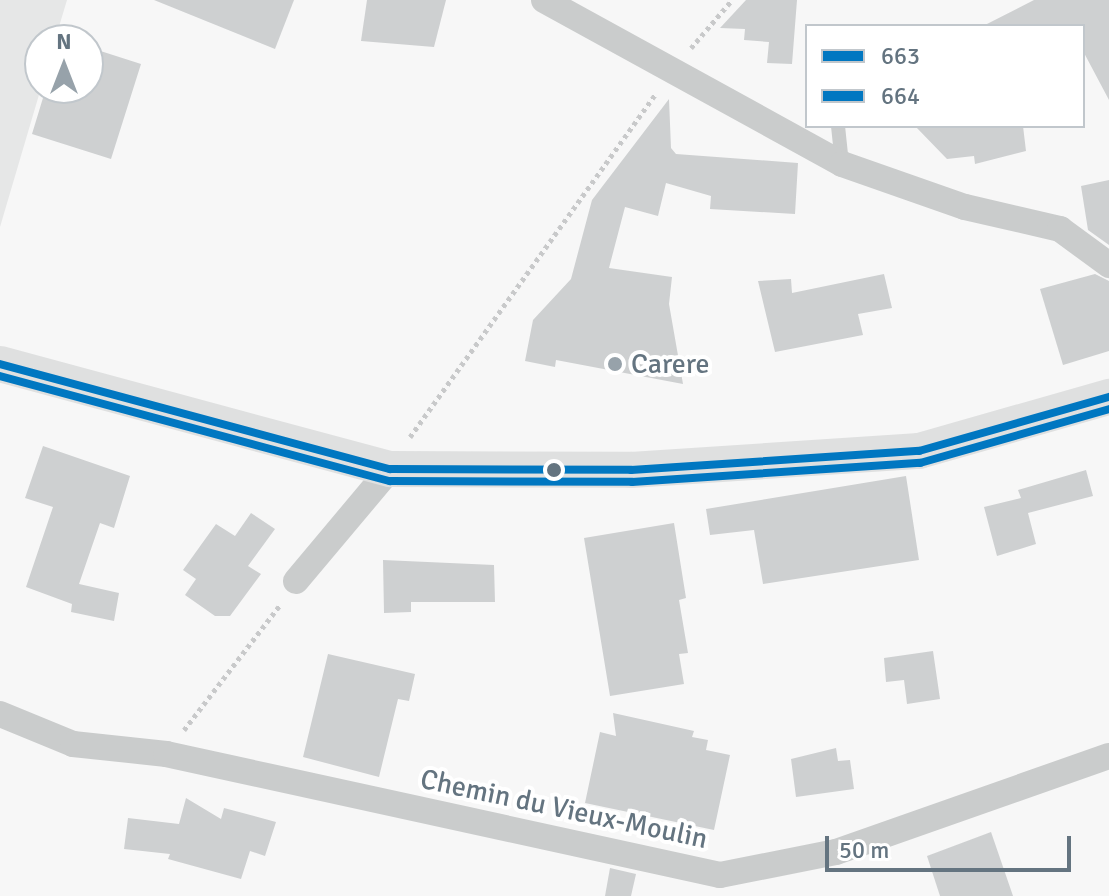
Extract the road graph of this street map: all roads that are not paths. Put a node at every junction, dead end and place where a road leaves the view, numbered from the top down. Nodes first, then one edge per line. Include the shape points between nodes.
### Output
1 (544, 0) edge
2 (838, 128) edge
3 (842, 164) junction
4 (1109, 265) edge
5 (0, 364) edge
6 (1109, 397) edge
7 (390, 469) junction
8 (296, 581) road end
9 (0, 714) edge
10 (1109, 756) edge

1 - 3 street
2 - 3 lane
3 - 4 street via 965,207 1060,229
5 - 7 main road
6 - 7 main road via 919,451 631,470
7 - 8 street
9 - 10 street, Chemin du Vieux-Moulin via 73,744 166,754 720,875 836,852

